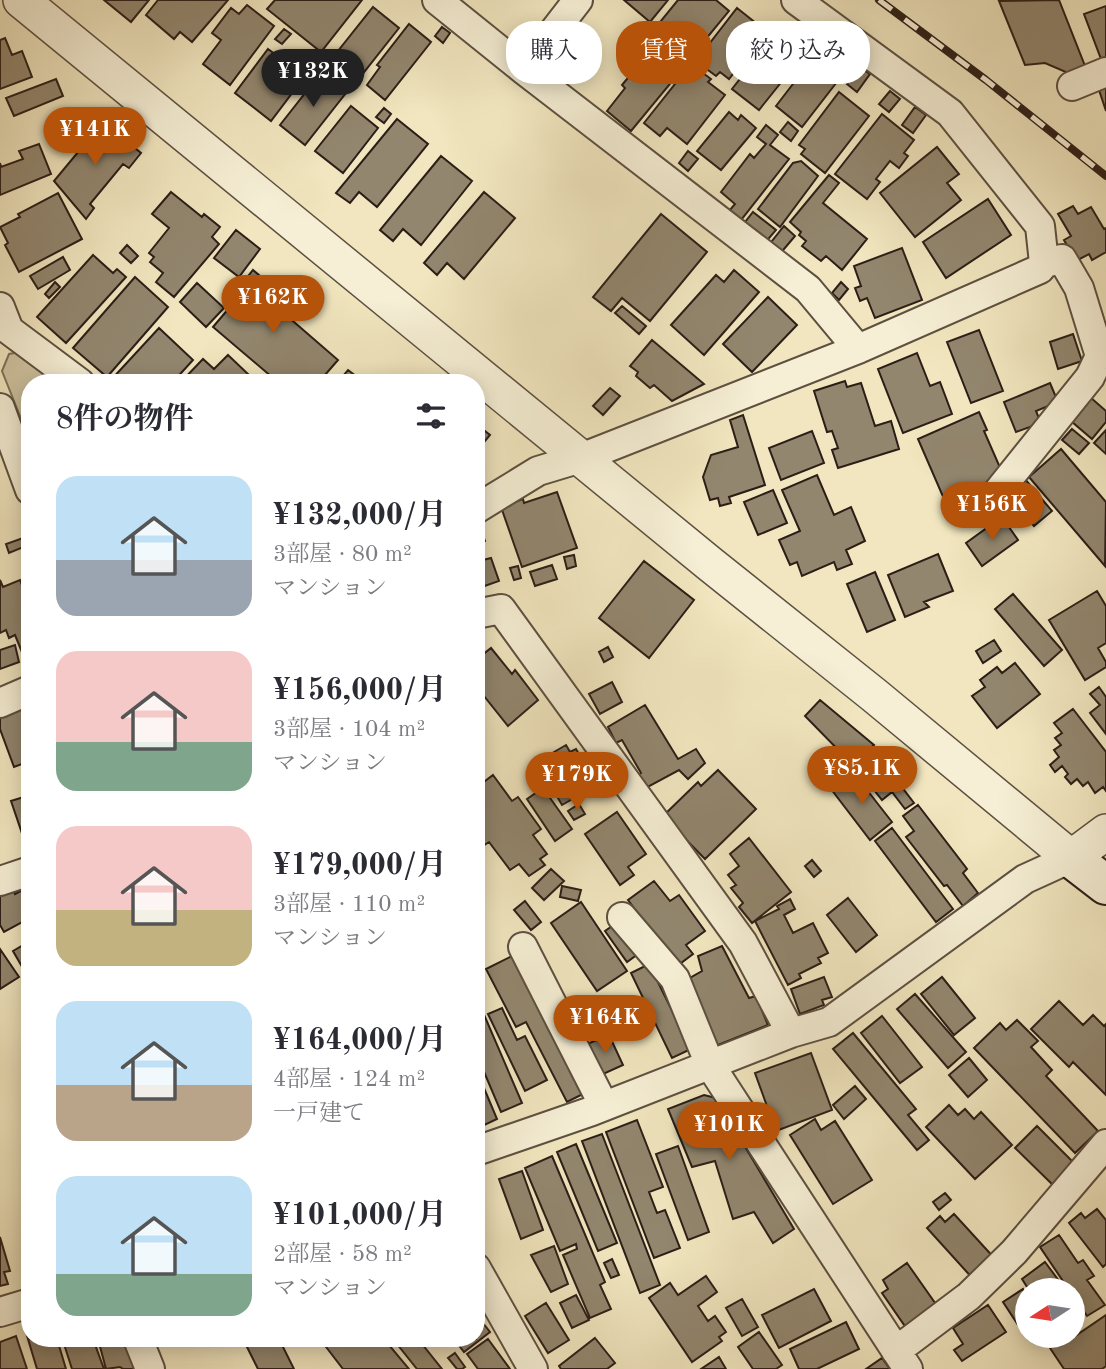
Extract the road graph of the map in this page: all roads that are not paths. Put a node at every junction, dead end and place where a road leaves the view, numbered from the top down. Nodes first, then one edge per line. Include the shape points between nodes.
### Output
1 (16, 0) edge
2 (21, 0) edge
3 (437, 0) edge
4 (578, 0) edge
5 (796, 0) edge
6 (0, 6) edge
7 (562, 21) edge
8 (506, 56) edge
9 (1106, 72) edge
10 (542, 84) edge
11 (1072, 86) dead end
12 (1044, 262) junction
13 (3, 326) edge
14 (858, 349) junction
15 (1103, 353) edge
16 (68, 374) edge
17 (478, 374) edge
18 (485, 379) edge
19 (0, 408) edge
20 (581, 458) junction
21 (21, 465) edge
22 (988, 504) dead end
23 (485, 505) edge
24 (485, 612) edge
25 (21, 694) edge
26 (0, 703) edge
27 (1106, 832) edge
28 (1071, 858) junction
29 (21, 874) edge
30 (0, 881) edge
31 (1106, 885) edge
32 (622, 917) dead end
33 (523, 947) dead end
34 (791, 1033) junction
35 (710, 1065) junction
36 (604, 1106) junction
37 (1106, 1144) edge
38 (485, 1148) edge
39 (485, 1284) edge
40 (21, 1305) edge
41 (0, 1311) edge
42 (141, 1347) edge
43 (902, 1360) edge
44 (150, 1369) edge
45 (533, 1369) edge

1 - 6 street
2 - 17 street
3 - 8 street
4 - 7 street
5 - 12 street via 950,113 1040,226
9 - 11 street
10 - 14 street via 808,289
12 - 14 street via 1040,269
12 - 15 street via 1062,259 1079,288
13 - 16 street
14 - 20 street
15 - 22 street via 1090,377
18 - 20 street
19 - 21 street
20 - 23 street via 538,471
20 - 28 street
24 - 34 street via 501,608 743,943
25 - 26 street
27 - 28 street
28 - 31 main road
28 - 34 street via 1025,878 829,1022
29 - 30 street
32 - 35 street via 675,979
33 - 36 street
34 - 35 street
35 - 36 street
35 - 43 street
36 - 38 street
37 - 43 street via 1014,1252
39 - 45 street
40 - 41 street
42 - 44 street

